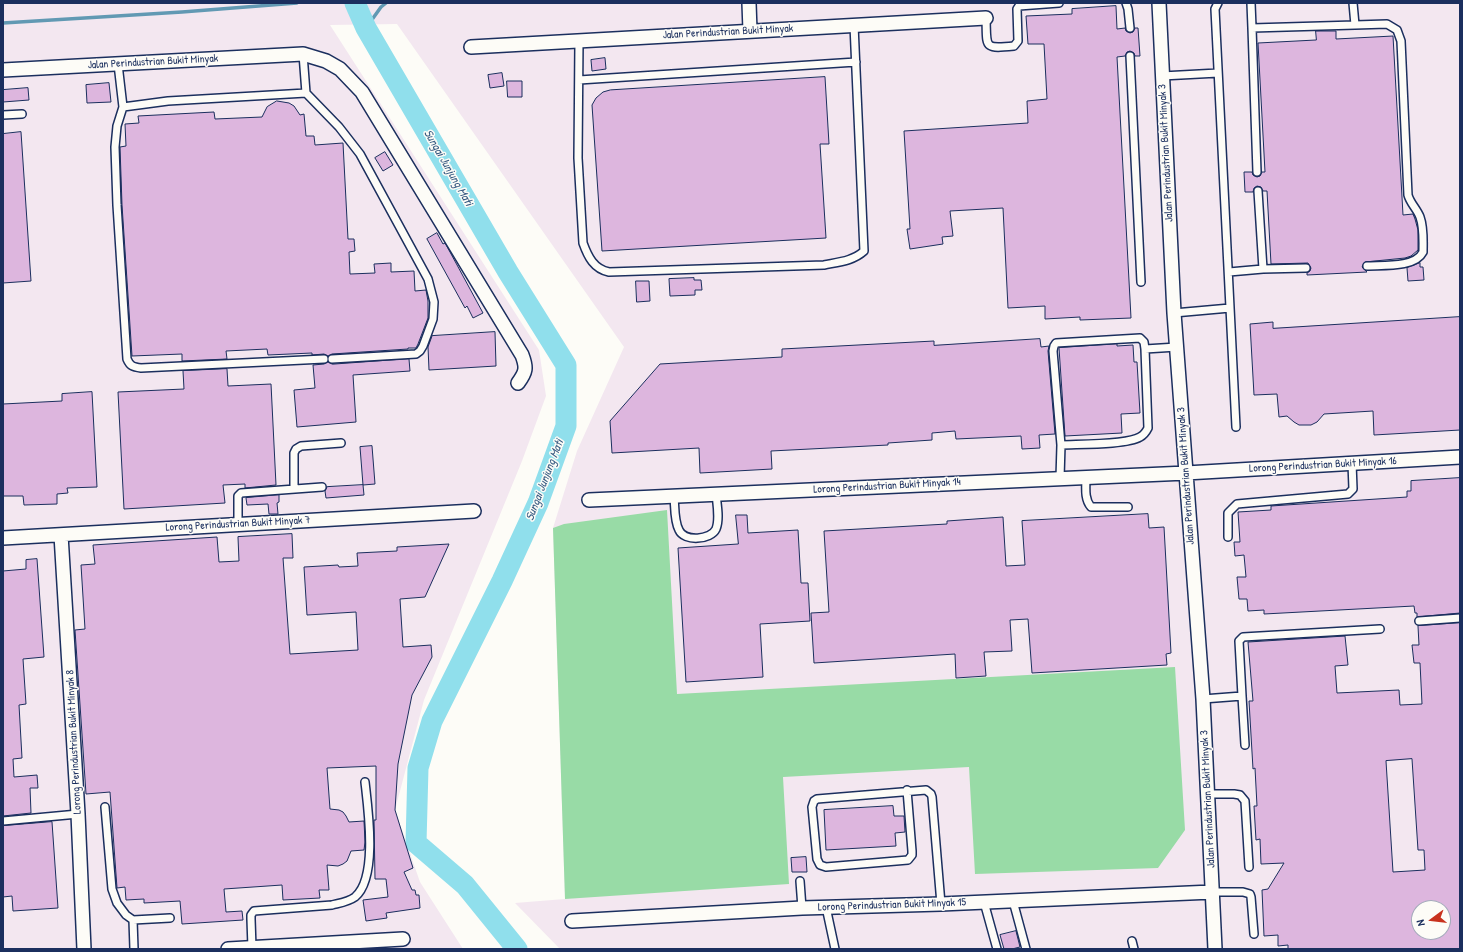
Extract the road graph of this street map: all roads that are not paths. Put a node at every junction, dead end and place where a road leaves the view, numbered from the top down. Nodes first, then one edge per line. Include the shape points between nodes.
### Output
1 (749, 3) edge
2 (1059, 3) edge
3 (1126, 3) edge
4 (1159, 3) edge
5 (1250, 3) edge
6 (1354, 3) edge
7 (1217, 6) edge
8 (986, 18) joint
9 (854, 25) junction
10 (1355, 25) junction
11 (1130, 28) dead end
12 (1252, 28) junction
13 (750, 31) junction
14 (579, 41) junction
15 (471, 47) dead end
16 (303, 54) junction
17 (1130, 56) dead end
18 (856, 62) junction
19 (118, 64) junction
20 (3, 70) edge
21 (1218, 73) junction
22 (1162, 76) junction
23 (579, 80) junction
24 (306, 93) junction
25 (123, 107) junction
26 (22, 114) dead end
27 (3, 115) edge
28 (1257, 172) dead end
29 (1258, 191) dead end
30 (1367, 266) dead end
31 (1306, 268) dead end
32 (1263, 269) junction
33 (1229, 272) junction
34 (1141, 282) dead end
35 (1230, 308) junction
36 (1174, 313) junction
37 (1176, 347) junction
38 (1145, 349) junction
39 (324, 359) dead end
40 (332, 359) dead end
41 (518, 383) dead end
42 (1236, 427) dead end
43 (341, 443) dead end
44 (1060, 445) junction
45 (1460, 457) edge
46 (1352, 463) junction
47 (1186, 472) junction
48 (1086, 477) junction
49 (1060, 478) junction
50 (322, 487) dead end
51 (294, 490) junction
52 (716, 494) junction
53 (674, 496) junction
54 (589, 500) dead end
55 (1128, 507) dead end
56 (474, 511) dead end
57 (238, 524) junction
58 (61, 535) junction
59 (1228, 537) dead end
60 (3, 538) edge
61 (1460, 618) edge
62 (1419, 621) dead end
63 (1380, 629) dead end
64 (1242, 696) junction
65 (1203, 699) junction
66 (1245, 745) dead end
67 (365, 782) dead end
68 (907, 790) junction
69 (1208, 794) junction
70 (105, 807) dead end
71 (78, 814) junction
72 (3, 821) edge
73 (1249, 867) dead end
74 (800, 881) dead end
75 (1212, 892) junction
76 (1013, 901) junction
77 (984, 902) junction
78 (941, 904) junction
79 (826, 907) junction
80 (802, 908) junction
81 (170, 918) dead end
82 (133, 920) junction
83 (572, 921) dead end
84 (1254, 934) dead end
85 (403, 939) dead end
86 (1132, 941) dead end
87 (351, 946) edge
88 (252, 948) junction
89 (84, 949) edge
90 (134, 949) edge
91 (228, 949) edge
92 (835, 949) edge
93 (997, 949) edge
94 (1026, 949) edge
95 (1134, 949) edge
96 (1215, 949) edge

1 - 13 street
2 - 8 lane via 1019,6 1018,41 1014,46 993,48 987,43
3 - 11 lane
4 - 22 street, Jalan Perindustrian Bukit Minyak 3
5 - 12 lane
6 - 10 lane
7 - 21 lane
8 - 9 street, Jalan Perindustrian Bukit Minyak
9 - 13 street, Jalan Perindustrian Bukit Minyak
9 - 18 lane
10 - 12 lane
10 - 30 lane via 1387,24 1397,30 1401,40 1408,194 1411,204 1420,216 1422,226 1423,252 1417,260
12 - 28 lane
13 - 14 street, Jalan Perindustrian Bukit Minyak
14 - 15 street, Jalan Perindustrian Bukit Minyak
14 - 23 lane
16 - 19 street, Jalan Perindustrian Bukit Minyak
16 - 24 lane
16 - 41 street via 326,61 340,69 362,92 522,355 525,374
17 - 34 lane
18 - 23 lane
18 - 23 lane via 864,251 849,260 824,265 609,272 600,270 587,255 583,243 578,158
19 - 20 street, Jalan Perindustrian Bukit Minyak
19 - 25 lane
21 - 22 lane
21 - 33 lane
22 - 36 street, Jalan Perindustrian Bukit Minyak 3
24 - 25 lane via 168,101
24 - 40 lane via 339,127 360,154 428,279 434,302 429,332 416,354
25 - 39 lane via 117,126 115,147 117,212 129,364 141,368
26 - 27 lane
29 - 32 lane
31 - 32 lane
32 - 33 lane
33 - 35 lane
35 - 36 lane
35 - 42 lane
36 - 37 street, Jalan Perindustrian Bukit Minyak 3
37 - 38 lane
37 - 47 street, Jalan Perindustrian Bukit Minyak 3
38 - 44 lane via 1148,428 1145,433 1139,438 1126,441
38 - 44 lane via 1140,338 1056,343 1053,351
43 - 51 lane via 301,446 296,449 293,456
44 - 49 lane
45 - 46 street, Lorong Perindustrian Bukit Minyak 16
46 - 47 street, Lorong Perindustrian Bukit Minyak 16
46 - 59 lane via 1353,489 1348,494 1237,504 1228,513
47 - 48 street, Lorong Perindustrian Bukit Minyak 14
47 - 65 street, Jalan Perindustrian Bukit Minyak 3
48 - 49 street, Lorong Perindustrian Bukit Minyak 14
48 - 55 lane via 1086,497 1091,507
49 - 52 street, Lorong Perindustrian Bukit Minyak 14
50 - 51 lane
51 - 57 lane via 241,493 238,496
52 - 53 street, Lorong Perindustrian Bukit Minyak 14
52 - 53 lane via 718,522 714,533 707,537 686,538 681,535
53 - 54 street, Lorong Perindustrian Bukit Minyak 14
56 - 57 street, Lorong Perindustrian Bukit Minyak 7
57 - 58 street, Lorong Perindustrian Bukit Minyak 7
58 - 60 street, Lorong Perindustrian Bukit Minyak 7
58 - 71 street, Lorong Perindustrian Bukit Minyak 8
61 - 62 lane
63 - 64 lane via 1243,637 1239,641
64 - 65 lane
64 - 66 lane
65 - 69 street, Jalan Perindustrian Bukit Minyak 3
67 - 88 lane via 369,854 368,873 362,888 356,896 341,903 254,911 251,915
68 - 68 lane via 820,798 814,801 812,807 816,859 820,865 826,867 904,861 910,858 912,851
68 - 78 lane via 926,790 932,797
69 - 73 lane via 1240,795 1244,801
69 - 75 street, Jalan Perindustrian Bukit Minyak 3
70 - 82 lane via 112,889 122,910
71 - 72 lane
71 - 89 street, Lorong Perindustrian Bukit Minyak 8
74 - 80 lane
75 - 76 street, Lorong Perindustrian Bukit Minyak 15
75 - 84 lane via 1250,894
75 - 96 street, Jalan Perindustrian Bukit Minyak 3
76 - 77 street, Lorong Perindustrian Bukit Minyak 15
76 - 94 lane
77 - 78 street, Lorong Perindustrian Bukit Minyak 15
77 - 93 lane
78 - 79 street, Lorong Perindustrian Bukit Minyak 15
79 - 80 street, Lorong Perindustrian Bukit Minyak 15
79 - 92 lane
80 - 83 street, Lorong Perindustrian Bukit Minyak 15
81 - 82 lane
82 - 90 lane
85 - 87 street
86 - 95 lane
87 - 88 street
88 - 91 street

